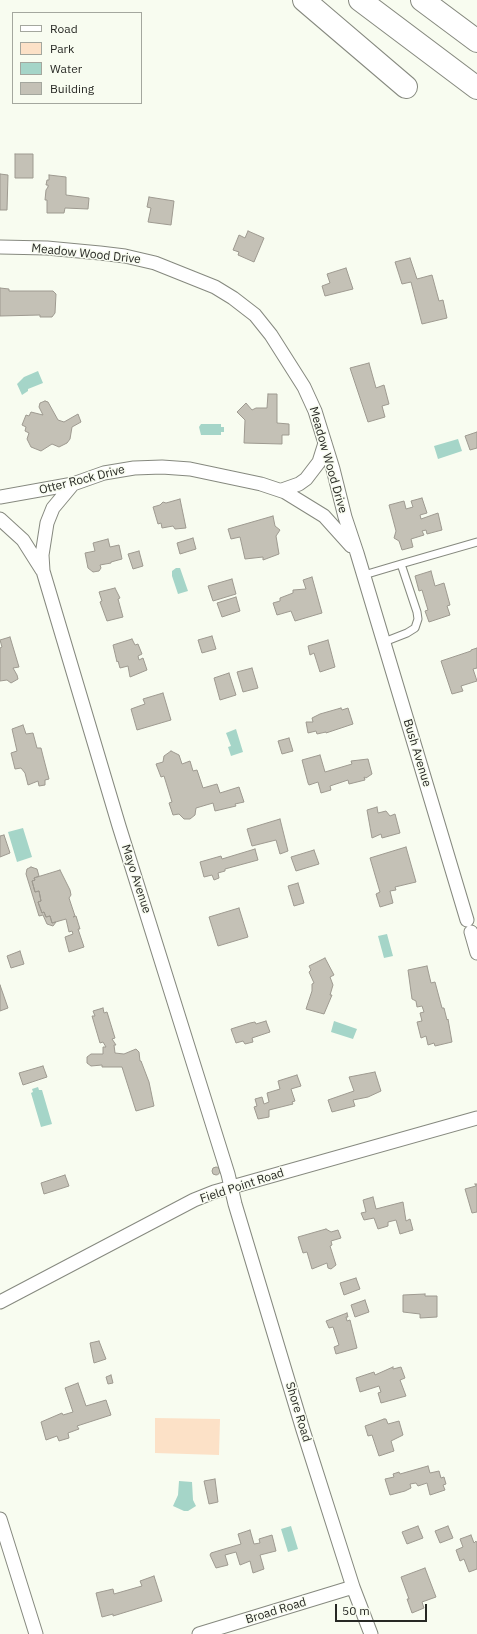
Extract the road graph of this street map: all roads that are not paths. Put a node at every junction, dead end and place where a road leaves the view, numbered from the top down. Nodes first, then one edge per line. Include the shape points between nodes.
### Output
1 (304, 0) edge
2 (360, 0) edge
3 (422, 0) edge
4 (477, 41) edge
5 (406, 87) dead end
6 (477, 88) edge
7 (0, 247) edge
8 (325, 443) junction
9 (73, 484) junction
10 (282, 490) junction
11 (0, 497) edge
12 (0, 519) edge
13 (477, 542) edge
14 (357, 553) junction
15 (401, 564) junction
16 (43, 571) junction
17 (364, 575) junction
18 (384, 642) junction
19 (477, 953) edge
20 (477, 1118) edge
21 (231, 1188) junction
22 (0, 1302) edge
23 (0, 1519) edge
24 (353, 1587) junction
25 (36, 1634) edge
26 (199, 1634) edge
27 (371, 1634) edge

1 - 5 highway
2 - 6 highway
3 - 4 highway
7 - 8 street, Meadow Wood Drive via 47,248 125,256 155,263 215,287 255,315 271,334 304,386
8 - 10 street via 319,462 306,479
8 - 14 street, Meadow Wood Drive
9 - 10 street, Otter Rock Drive via 104,473 162,467 190,469
9 - 11 street, Otter Rock Drive
9 - 16 street, Mayo Avenue via 53,508 47,523 42,555
10 - 14 street, Otter Rock Drive via 324,516
12 - 16 street, Mayo Avenue via 23,540
13 - 15 lane
14 - 17 street, Bush Avenue
15 - 17 lane
15 - 18 lane via 418,619 415,628
16 - 21 street, Mayo Avenue
17 - 18 street, Bush Avenue
18 - 19 street, Bush Avenue
20 - 21 street, Field Point Road
21 - 22 street, Field Point Road via 194,1200
21 - 24 street, Shore Road
23 - 25 street
24 - 26 street, Broad Road
24 - 27 street, Shore Road

